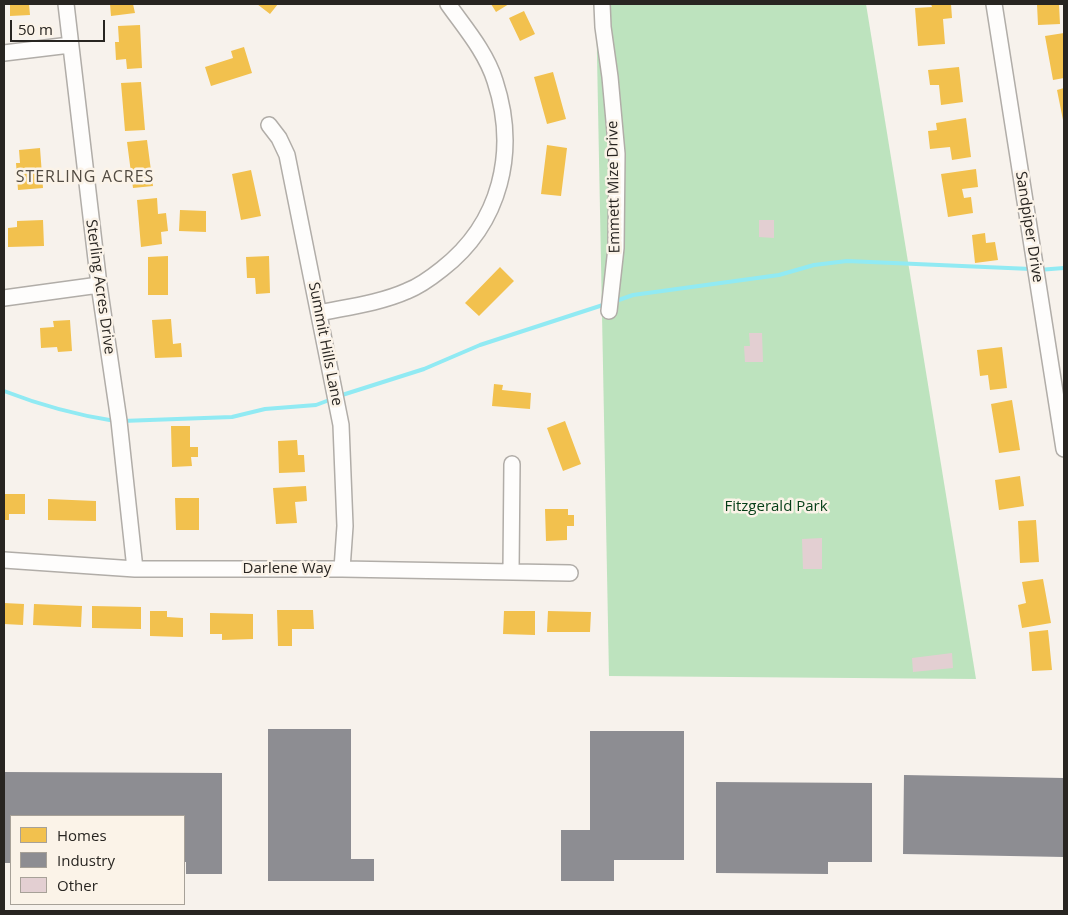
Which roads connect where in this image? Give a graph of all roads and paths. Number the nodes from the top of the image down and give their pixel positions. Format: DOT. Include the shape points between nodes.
graph roads {
  1 [pos="66,4"];
  2 [pos="448,4"];
  3 [pos="602,4"];
  4 [pos="994,4"];
  5 [pos="70,45"];
  6 [pos="4,53"];
  7 [pos="269,125"];
  8 [pos="99,285"];
  9 [pos="4,298"];
  10 [pos="609,311"];
  11 [pos="319,313"];
  12 [pos="1064,450"];
  13 [pos="512,464"];
  14 [pos="4,560"];
  15 [pos="342,569"];
  16 [pos="134,570"];
  17 [pos="512,571"];
  18 [pos="570,573"];
  1 -- 5 [label="street, Sterling Acres Drive"];
  2 -- 11 [label="street" via="481,50 495,80 506,134 500,187 474,236 457,257 436,274 408,291 384,299"];
  3 -- 10 [label="street, Emmett Mize Drive" via="617,154 616,248"];
  4 -- 12 [label="street, Sandpiper Drive"];
  5 -- 6 [label="street"];
  5 -- 8 [label="street, Sterling Acres Drive"];
  7 -- 11 [label="street, Summit Hills Lane" via="280,138 287,155"];
  8 -- 9 [label="street"];
  8 -- 16 [label="street, Sterling Acres Drive" via="119,421"];
  11 -- 15 [label="street, Summit Hills Lane" via="341,425 345,526"];
  13 -- 17 [label="street"];
  14 -- 16 [label="street, Darlene Way"];
  15 -- 16 [label="street, Darlene Way"];
  15 -- 17 [label="street, Darlene Way"];
  17 -- 18 [label="street, Darlene Way"];
}
